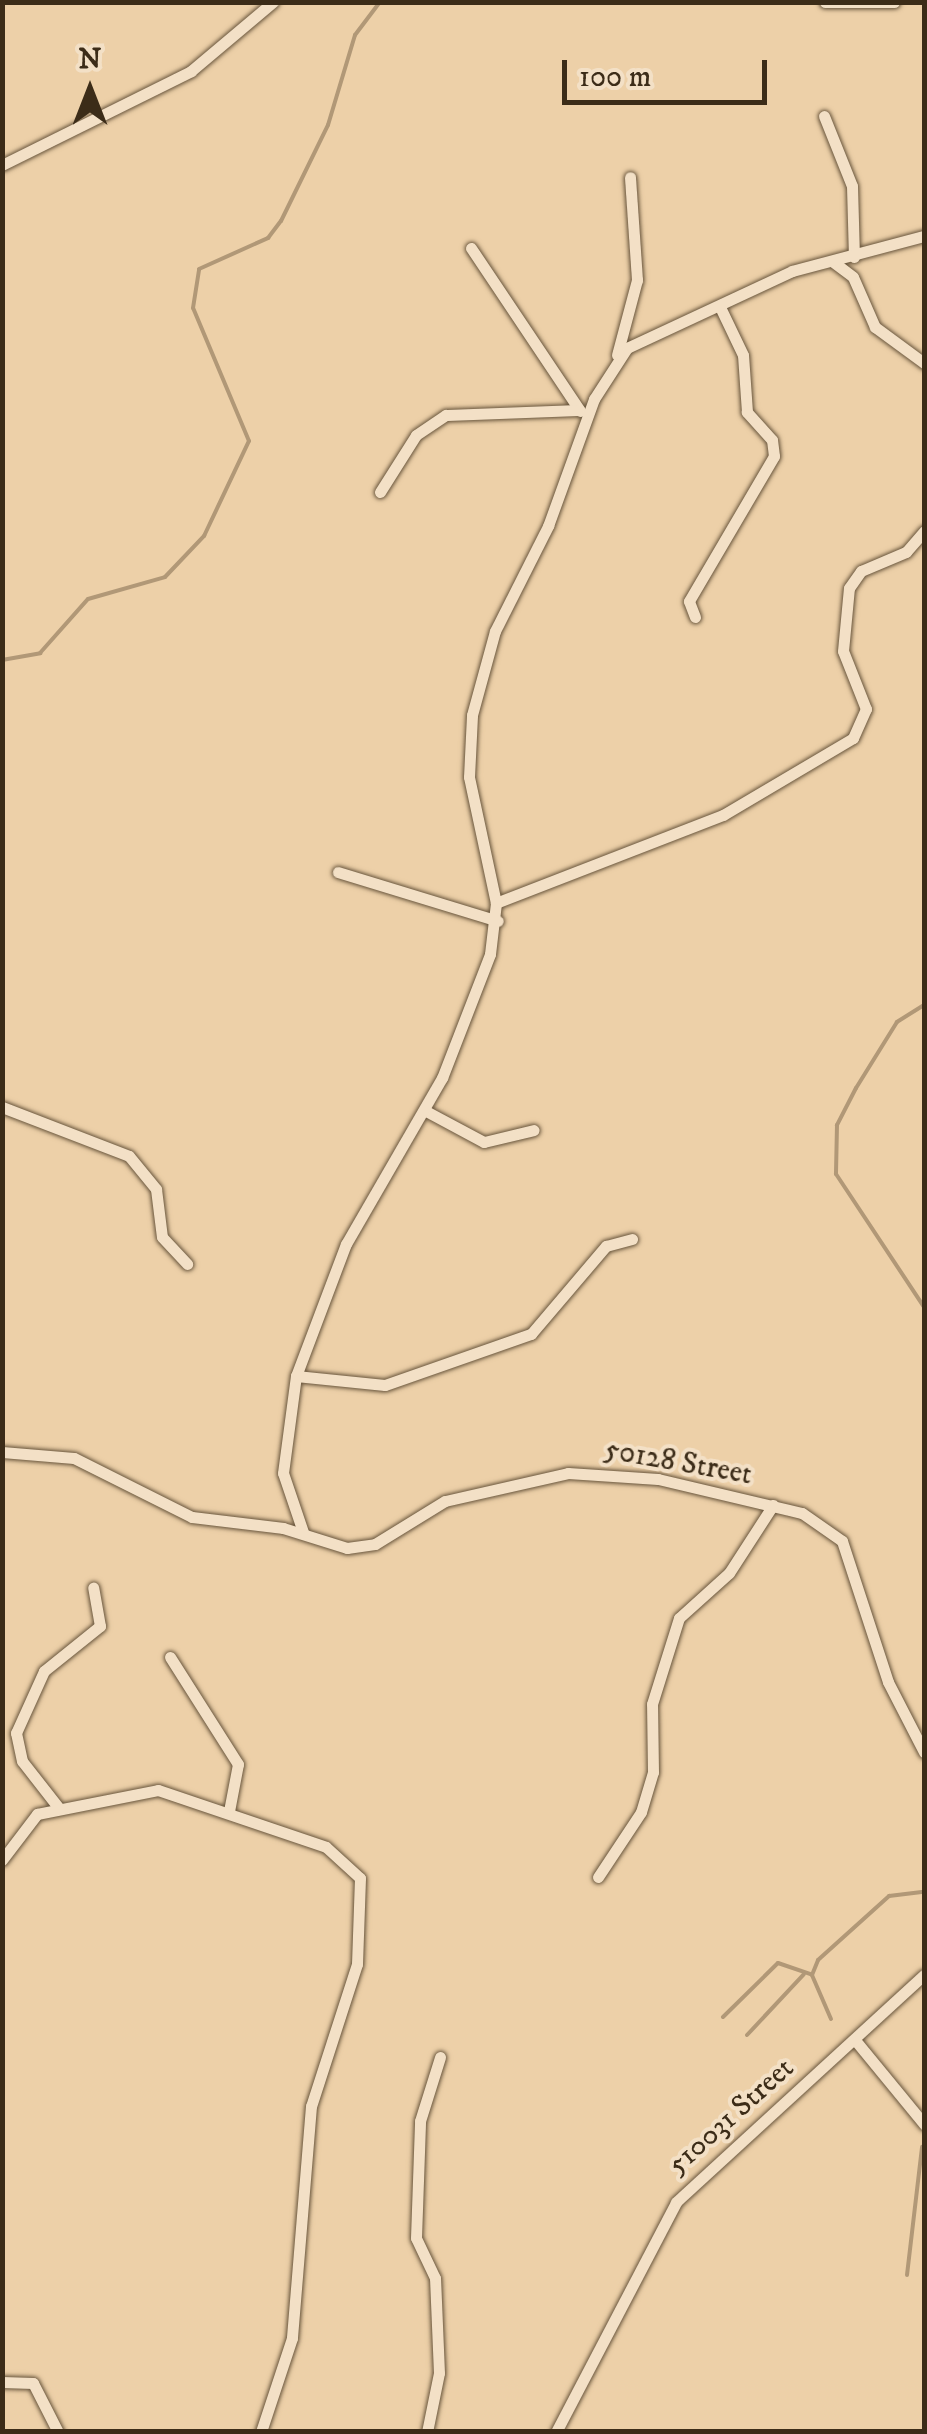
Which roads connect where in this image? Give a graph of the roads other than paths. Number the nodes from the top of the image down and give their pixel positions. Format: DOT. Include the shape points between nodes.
graph roads {
  1 [pos="273,2"];
  2 [pos="825,2"];
  3 [pos="894,2"];
  4 [pos="824,116"];
  5 [pos="2,166"];
  6 [pos="630,177"];
  7 [pos="924,236"];
  8 [pos="471,248"];
  9 [pos="854,257"];
  10 [pos="832,261"];
  11 [pos="720,306"];
  12 [pos="618,355"];
  13 [pos="924,363"];
  14 [pos="582,414"];
  15 [pos="380,492"];
  16 [pos="924,532"];
  17 [pos="695,618"];
  18 [pos="338,872"];
  19 [pos="496,903"];
  20 [pos="498,922"];
  21 [pos="2,1107"];
  22 [pos="424,1110"];
  23 [pos="534,1130"];
  24 [pos="632,1240"];
  25 [pos="187,1264"];
  26 [pos="296,1376"];
  27 [pos="2,1452"];
  28 [pos="773,1505"];
  29 [pos="303,1532"];
  30 [pos="93,1588"];
  31 [pos="170,1657"];
  32 [pos="924,1752"];
  33 [pos="58,1807"];
  34 [pos="229,1811"];
  35 [pos="2,1860"];
  36 [pos="598,1877"];
  37 [pos="924,1976"];
  38 [pos="855,2040"];
  39 [pos="440,2057"];
  40 [pos="924,2124"];
  41 [pos="2,2382"];
  42 [pos="58,2432"];
  43 [pos="261,2432"];
  44 [pos="427,2432"];
  45 [pos="556,2432"];
  1 -- 5 [label="street" via="191,71"];
  2 -- 3 [label="street"];
  4 -- 9 [label="street" via="850,180"];
  6 -- 12 [label="street" via="638,280"];
  7 -- 9 [label="street"];
  8 -- 14 [label="street"];
  9 -- 10 [label="street"];
  10 -- 11 [label="street"];
  10 -- 13 [label="street" via="853,277 875,328"];
  11 -- 12 [label="street"];
  11 -- 17 [label="street" via="743,354 747,412 772,440 774,456 688,600"];
  12 -- 14 [label="street"];
  14 -- 15 [label="street" via="446,414 416,435"];
  14 -- 19 [label="street" via="548,526 495,631 472,715 469,777"];
  16 -- 19 [label="street" via="906,552 861,571 849,588 843,652 866,709 853,738 723,815"];
  18 -- 20 [label="street"];
  19 -- 20 [label="street"];
  20 -- 22 [label="street" via="459,1038"];
  21 -- 25 [label="street" via="129,1156 156,1189 162,1237"];
  22 -- 23 [label="street" via="484,1142"];
  22 -- 26 [label="street" via="346,1244"];
  24 -- 26 [label="street" via="606,1246 531,1334 385,1385"];
  26 -- 29 [label="street" via="283,1473"];
  27 -- 29 [label="street, 50128 Street" via="98,1465 192,1517"];
  28 -- 29 [label="street, 50128 Street" via="658,1479 568,1473 445,1502 362,1548"];
  28 -- 32 [label="street, 50128 Street" via="816,1518 842,1541 888,1682"];
  28 -- 36 [label="street" via="728,1573 679,1618 652,1704 653,1772 641,1812"];
  30 -- 33 [label="street" via="100,1626 44,1670 16,1733 22,1761"];
  31 -- 34 [label="street" via="238,1764"];
  33 -- 34 [label="street" via="144,1790"];
  33 -- 35 [label="street" via="20,1828"];
  34 -- 43 [label="street" via="340,1854 364,1896 353,1985 311,2106 292,2338"];
  37 -- 38 [label="street, 510031 Street"];
  38 -- 40 [label="street"];
  38 -- 45 [label="street, 510031 Street" via="676,2202"];
  39 -- 44 [label="street" via="420,2121 416,2238 435,2278 439,2373"];
  41 -- 42 [label="street" via="32,2384"];
}
